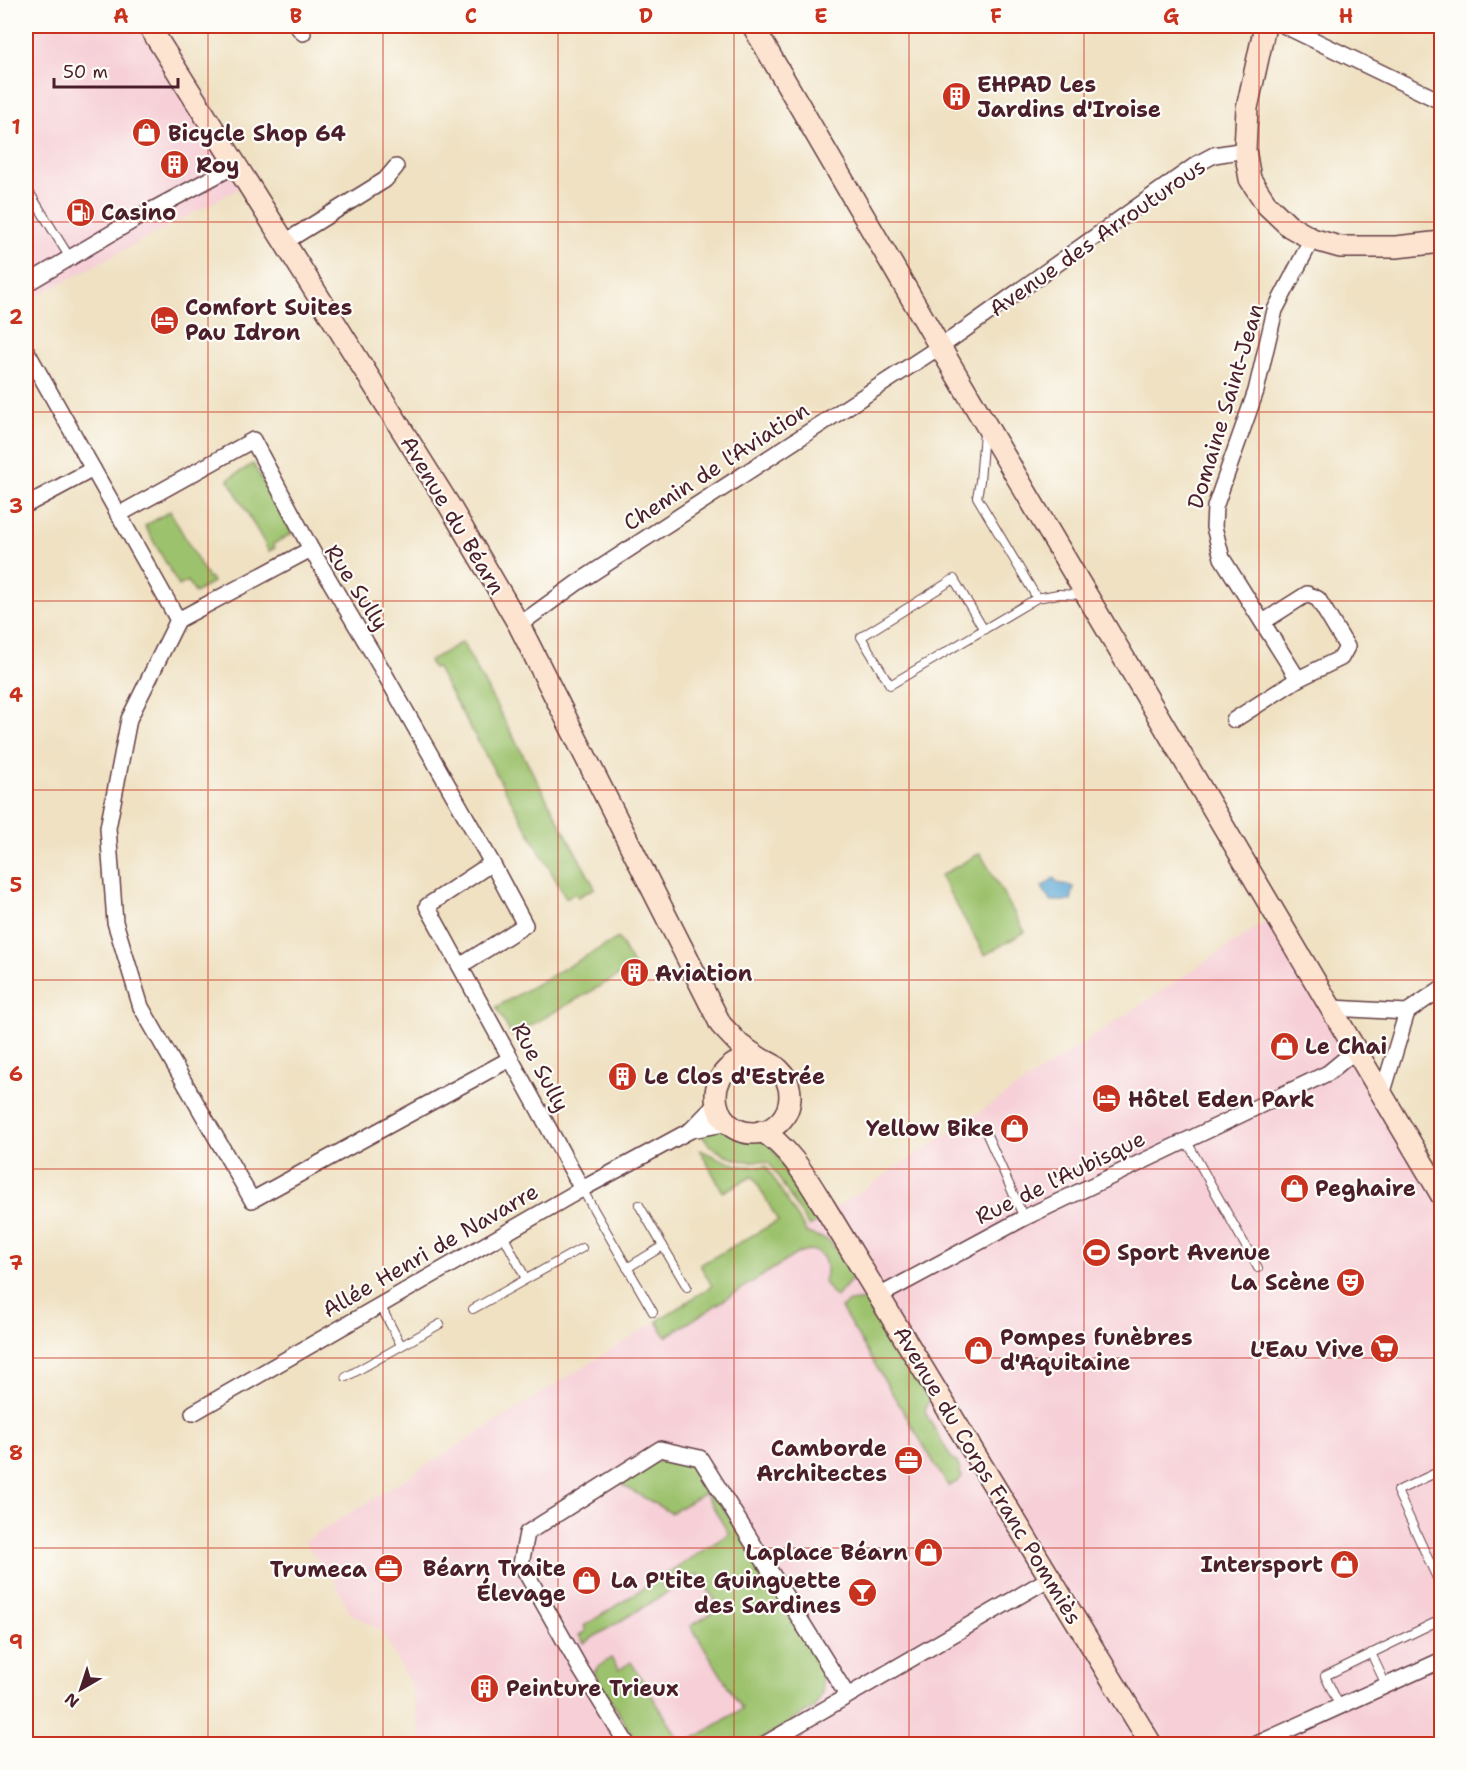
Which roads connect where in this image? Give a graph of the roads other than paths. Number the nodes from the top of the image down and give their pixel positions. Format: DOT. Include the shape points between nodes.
graph roads {
  1 [pos="149,26"];
  2 [pos="753,26"];
  3 [pos="1265,26"];
  4 [pos="1285,26"];
  5 [pos="1442,102"];
  6 [pos="1245,150"];
  7 [pos="236,165"];
  8 [pos="396,167"];
  9 [pos="26,188"];
  10 [pos="1312,238"];
  11 [pos="285,242"];
  12 [pos="1442,242"];
  13 [pos="70,258"];
  14 [pos="26,284"];
  15 [pos="940,347"];
  16 [pos="26,350"];
  17 [pos="985,423"];
  18 [pos="93,469"];
  19 [pos="26,505"];
  20 [pos="118,515"];
  21 [pos="311,549"];
  22 [pos="1088,596"];
  23 [pos="1037,598"];
  24 [pos="178,620"];
  25 [pos="1263,622"];
  26 [pos="519,625"];
  27 [pos="984,630"];
  28 [pos="1298,679"];
  29 [pos="1234,720"];
  30 [pos="492,863"];
  31 [pos="460,966"];
  32 [pos="1442,988"];
  33 [pos="1332,1008"];
  34 [pos="1407,1012"];
  35 [pos="721,1025"];
  36 [pos="1356,1050"];
  37 [pos="510,1059"];
  38 [pos="761,1059"];
  39 [pos="723,1074"];
  40 [pos="1382,1095"];
  41 [pos="717,1102"];
  42 [pos="788,1107"];
  43 [pos="729,1123"];
  44 [pos="984,1128"];
  45 [pos="691,1130"];
  46 [pos="762,1131"];
  47 [pos="1186,1140"];
  48 [pos="801,1170"];
  49 [pos="582,1189"];
  50 [pos="1442,1196"];
  51 [pos="639,1205"];
  52 [pos="1024,1218"];
  53 [pos="503,1235"];
  54 [pos="663,1246"];
  55 [pos="582,1248"];
  56 [pos="627,1268"];
  57 [pos="1258,1268"];
  58 [pos="526,1279"];
  59 [pos="687,1287"];
  60 [pos="879,1296"];
  61 [pos="380,1305"];
  62 [pos="473,1309"];
  63 [pos="653,1312"];
  64 [pos="440,1324"];
  65 [pos="402,1346"];
  66 [pos="345,1377"];
  67 [pos="193,1413"];
  68 [pos="1442,1470"];
  69 [pos="1050,1578"];
  70 [pos="1442,1589"];
  71 [pos="1442,1619"];
  72 [pos="1371,1653"];
  73 [pos="1442,1660"];
  74 [pos="1386,1685"];
  75 [pos="846,1695"];
  76 [pos="1340,1707"];
  77 [pos="627,1744"];
  78 [pos="765,1744"];
  79 [pos="1151,1744"];
  80 [pos="1257,1744"];
  1 -- 7 [label="street, Avenue du Béarn"];
  2 -- 15 [label="street"];
  3 -- 6 [label="street" via="1247,108"];
  4 -- 5 [label="street"];
  6 -- 10 [label="street" via="1250,179 1267,205 1288,226"];
  6 -- 15 [label="street, Avenue des Arrouturous" via="1214,155 1197,164"];
  7 -- 11 [label="street, Avenue du Béarn"];
  7 -- 13 [label="street"];
  8 -- 11 [label="street" via="385,180"];
  9 -- 13 [label="lane"];
  10 -- 12 [label="street" via="1340,247"];
  10 -- 25 [label="street, Domaine Saint-Jean" via="1275,310 1256,391 1215,507 1214,527 1222,558"];
  11 -- 26 [label="street, Avenue du Béarn"];
  13 -- 14 [label="street"];
  15 -- 17 [label="street"];
  15 -- 26 [label="street, Chemin de l'Aviation" via="577,583"];
  16 -- 18 [label="street"];
  17 -- 22 [label="street"];
  17 -- 23 [label="lane" via="977,497"];
  18 -- 19 [label="street"];
  18 -- 20 [label="street"];
  20 -- 21 [label="street" via="253,440"];
  20 -- 24 [label="street"];
  21 -- 24 [label="street, Rue Sully"];
  21 -- 30 [label="street, Rue Sully"];
  22 -- 23 [label="lane" via="1058,594"];
  22 -- 33 [label="street"];
  23 -- 27 [label="lane"];
  24 -- 37 [label="street" via="129,719 108,828 115,922 141,1007 252,1200"];
  25 -- 28 [label="street, Domaine Saint-Jean"];
  25 -- 28 [label="street" via="1307,594 1318,599 1347,647 1341,658"];
  26 -- 35 [label="street, Avenue du Béarn"];
  27 -- 27 [label="lane" via="890,685 861,637 954,579"];
  28 -- 29 [label="street"];
  30 -- 31 [label="street, Rue Sully" via="427,906"];
  30 -- 31 [label="street, Rue Sully" via="525,925"];
  31 -- 37 [label="street, Rue Sully"];
  32 -- 34 [label="street"];
  33 -- 34 [label="street"];
  33 -- 36 [label="street"];
  34 -- 40 [label="street"];
  35 -- 38 [label="street, Avenue du Béarn"];
  35 -- 39 [label="street, Avenue du Béarn"];
  36 -- 40 [label="street"];
  36 -- 47 [label="street, Rue de l'Aubisque" via="1328,1073"];
  37 -- 49 [label="street, Rue Sully"];
  38 -- 39 [label="street" via="736,1062"];
  38 -- 42 [label="street" via="782,1072 788,1083"];
  39 -- 41 [label="street" via="716,1091"];
  40 -- 50 [label="street"];
  41 -- 43 [label="street"];
  41 -- 45 [label="street, Allée Henri de Navarre"];
  42 -- 46 [label="street" via="772,1128"];
  42 -- 48 [label="street" via="790,1133"];
  43 -- 45 [label="street, Allée Henri de Navarre"];
  43 -- 46 [label="street" via="739,1130"];
  44 -- 52 [label="lane"];
  45 -- 49 [label="street, Allée Henri de Navarre"];
  46 -- 48 [label="street" via="776,1139"];
  47 -- 52 [label="street, Rue de l'Aubisque"];
  47 -- 57 [label="lane"];
  48 -- 60 [label="street, Avenue du Corps Franc Pommiès"];
  49 -- 53 [label="street, Allée Henri de Navarre"];
  49 -- 56 [label="lane"];
  51 -- 54 [label="lane"];
  52 -- 60 [label="street, Rue de l'Aubisque"];
  53 -- 58 [label="lane"];
  53 -- 61 [label="street, Allée Henri de Navarre"];
  54 -- 56 [label="lane"];
  54 -- 59 [label="lane"];
  55 -- 58 [label="lane"];
  56 -- 63 [label="lane"];
  58 -- 62 [label="lane"];
  60 -- 69 [label="street, Avenue du Corps Franc Pommiès"];
  61 -- 65 [label="lane"];
  61 -- 67 [label="street, Allée Henri de Navarre"];
  64 -- 65 [label="lane"];
  65 -- 66 [label="lane"];
  68 -- 70 [label="lane" via="1397,1491"];
  69 -- 75 [label="street"];
  69 -- 79 [label="street, Avenue du Corps Franc Pommiès"];
  71 -- 72 [label="lane"];
  72 -- 74 [label="lane"];
  72 -- 76 [label="lane" via="1325,1676"];
  73 -- 74 [label="street"];
  74 -- 76 [label="street"];
  75 -- 77 [label="street" via="700,1458 660,1449 526,1533 521,1564"];
  75 -- 78 [label="street"];
  76 -- 80 [label="street"];
}
